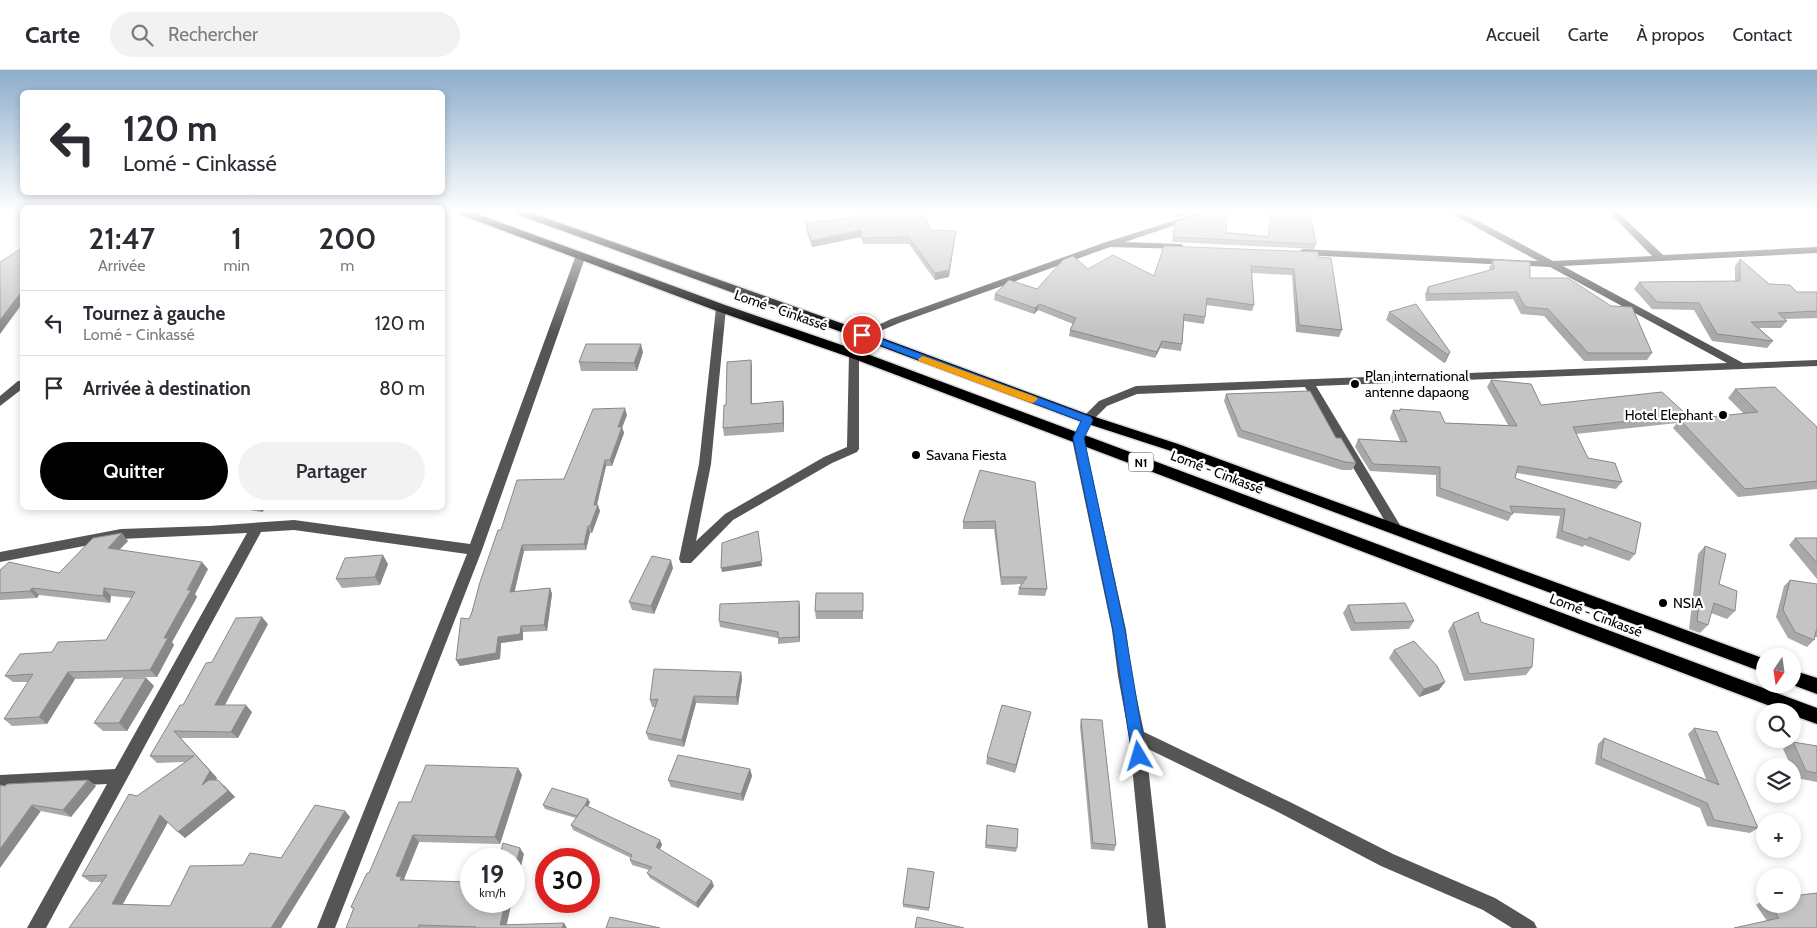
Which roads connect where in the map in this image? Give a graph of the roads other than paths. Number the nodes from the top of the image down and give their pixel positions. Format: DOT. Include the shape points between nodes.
graph roads {
  1 [pos="573,252"];
  2 [pos="631,252"];
  3 [pos="1087,252"];
  4 [pos="1292,252"];
  5 [pos="1528,252"];
  6 [pos="1654,252"];
  7 [pos="1777,252"];
  8 [pos="581,255"];
  9 [pos="1660,258"];
  10 [pos="1550,264"];
  11 [pos="721,308"];
  12 [pos="862,335"];
  13 [pos="854,354"];
  14 [pos="1817,363"];
  15 [pos="1739,366"];
  16 [pos="1308,383"];
  17 [pos="20,386"];
  18 [pos="0,402"];
  19 [pos="1087,420"];
  20 [pos="1078,438"];
  21 [pos="257,527"];
  22 [pos="1397,530"];
  23 [pos="475,550"];
  24 [pos="0,557"];
  25 [pos="1756,663"];
  26 [pos="1801,680"];
  27 [pos="1817,686"];
  28 [pos="1817,716"];
  29 [pos="1137,736"];
  30 [pos="120,776"];
  31 [pos="0,782"];
  32 [pos="36,928"];
  33 [pos="326,928"];
  34 [pos="1157,928"];
  35 [pos="1528,928"];
  1 -- 8 [label="highway, Lomé - Cinkassé / N1"];
  2 -- 12 [label="highway, Lomé - Cinkassé / N1"];
  3 -- 12 [label="street"];
  4 -- 10 [label="street"];
  5 -- 10 [label="street"];
  6 -- 9 [label="street"];
  7 -- 9 [label="street"];
  8 -- 11 [label="highway, Lomé - Cinkassé / N1"];
  8 -- 23 [label="street"];
  9 -- 10 [label="street"];
  10 -- 15 [label="street"];
  11 -- 13 [label="highway, Lomé - Cinkassé / N1"];
  11 -- 13 [label="street" via="705,464 686,559 729,517 853,449"];
  12 -- 19 [label="highway, Lomé - Cinkassé / N1"];
  13 -- 20 [label="highway, Lomé - Cinkassé / N1"];
  14 -- 15 [label="street"];
  15 -- 16 [label="street"];
  16 -- 19 [label="street" via="1136,390 1099,404"];
  16 -- 22 [label="street"];
  17 -- 18 [label="street"];
  19 -- 20 [label="highway"];
  19 -- 22 [label="highway, Lomé - Cinkassé / N1"];
  20 -- 28 [label="highway, Lomé - Cinkassé / N1"];
  20 -- 29 [label="street" via="1119,630"];
  21 -- 23 [label="street" via="294,525"];
  21 -- 24 [label="street" via="121,534"];
  21 -- 30 [label="street"];
  22 -- 25 [label="highway, Lomé - Cinkassé / N1"];
  23 -- 33 [label="street"];
  26 -- 27 [label="highway"];
  29 -- 34 [label="street"];
  29 -- 35 [label="street" via="1387,860 1489,904"];
  30 -- 31 [label="street"];
  30 -- 32 [label="street"];
}
